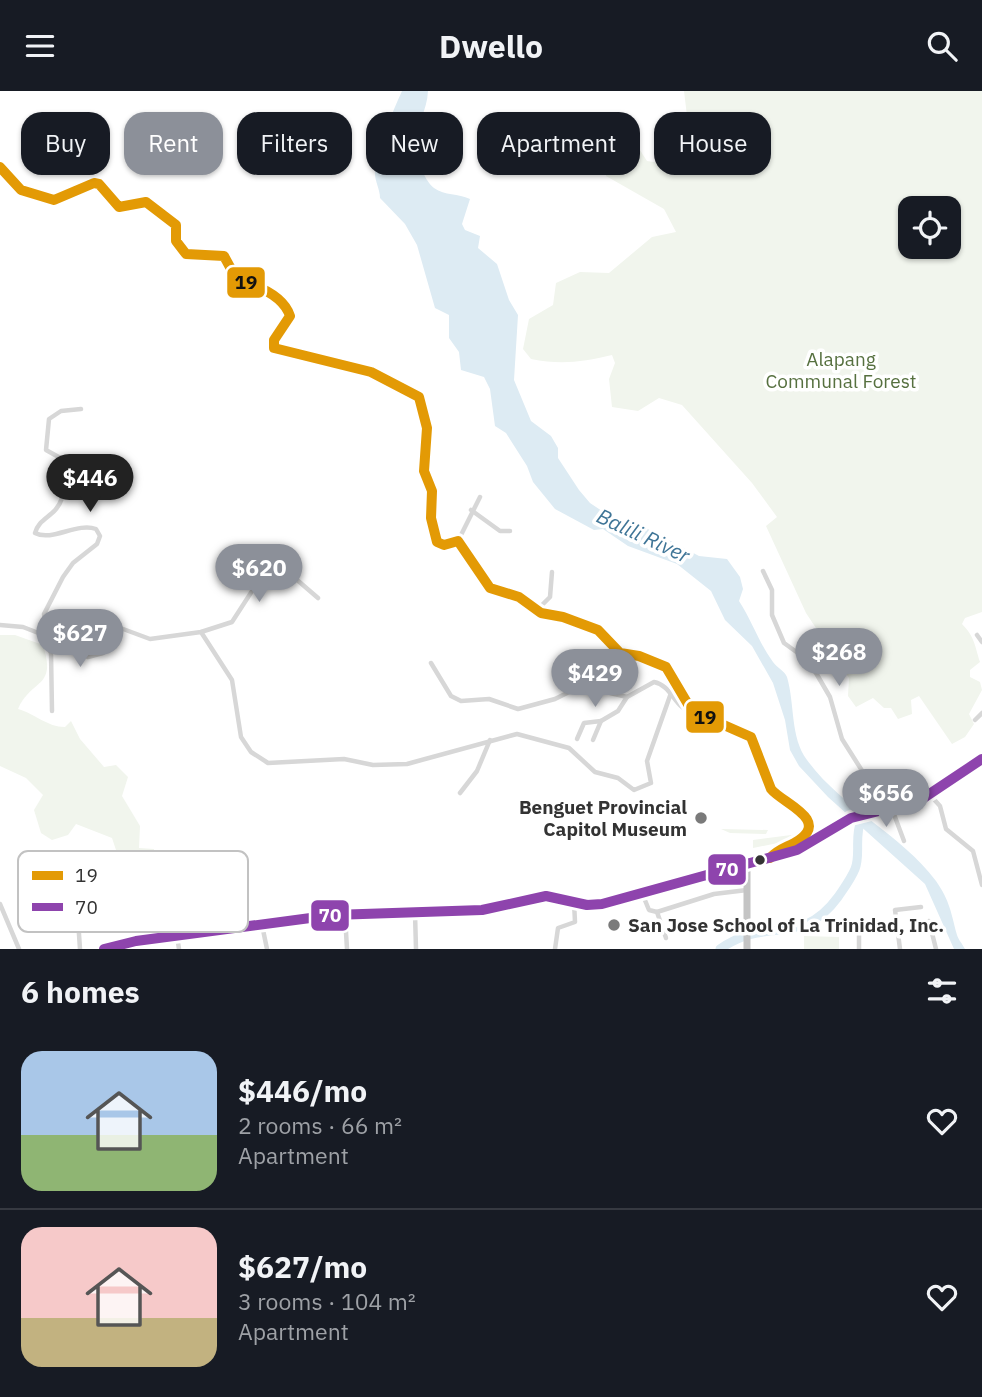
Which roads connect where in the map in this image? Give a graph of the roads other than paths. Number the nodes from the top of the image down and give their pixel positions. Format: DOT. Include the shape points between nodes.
graph roads {
  1 [pos="0,167"];
  2 [pos="81,409"];
  3 [pos="480,497"];
  4 [pos="471,510"];
  5 [pos="510,531"];
  6 [pos="458,541"];
  7 [pos="763,571"];
  8 [pos="552,572"];
  9 [pos="318,598"];
  10 [pos="536,611"];
  11 [pos="0,625"];
  12 [pos="201,632"];
  13 [pos="44,633"];
  14 [pos="977,635"];
  15 [pos="982,642"];
  16 [pos="50,648"];
  17 [pos="103,653"];
  18 [pos="431,663"];
  19 [pos="671,693"];
  20 [pos="627,697"];
  21 [pos="51,711"];
  22 [pos="692,711"];
  23 [pos="982,713"];
  24 [pos="975,720"];
  25 [pos="601,721"];
  26 [pos="491,739"];
  27 [pos="577,739"];
  28 [pos="593,740"];
  29 [pos="982,758"];
  30 [pos="460,793"];
  31 [pos="930,795"];
  32 [pos="892,808"];
  33 [pos="881,809"];
  34 [pos="904,841"];
  35 [pos="771,858"];
  36 [pos="747,865"];
  37 [pos="982,885"];
  38 [pos="747,890"];
  39 [pos="642,893"];
  40 [pos="574,902"];
  41 [pos="0,904"];
  42 [pos="921,907"];
  43 [pos="415,912"];
  44 [pos="657,912"];
  45 [pos="345,915"];
  46 [pos="929,921"];
  47 [pos="859,923"];
  48 [pos="262,925"];
  49 [pos="248,927"];
  50 [pos="208,932"];
  51 [pos="177,936"];
  52 [pos="666,938"];
  53 [pos="747,946"];
  54 [pos="19,949"];
  55 [pos="104,949"];
  56 [pos="179,949"];
  57 [pos="267,949"];
  58 [pos="347,949"];
  59 [pos="416,949"];
  60 [pos="555,949"];
  61 [pos="859,949"];
  62 [pos="900,949"];
  63 [pos="936,949"];
  1 -- 6 [label="street" via="19,189 45,198 63,199 94,183 119,207 150,204 174,223 176,241 186,254 224,256 237,280 261,287 288,310 290,316 274,340 274,348 371,372 415,393 422,403 426,428 424,471 432,491 435,538 440,544"];
  2 -- 13 [label="street" via="48,419 46,450 64,460 55,479 62,498 56,512 38,524 35,533 89,527 100,536 63,577 45,611"];
  3 -- 4 [label="street"];
  4 -- 5 [label="street" via="500,531"];
  4 -- 6 [label="street"];
  6 -- 10 [label="street" via="486,585 519,597"];
  7 -- 33 [label="street" via="772,590 772,615 783,643 809,661 830,697 843,741"];
  8 -- 10 [label="street" via="550,597"];
  9 -- 12 [label="street" via="282,569 268,570 232,622"];
  10 -- 22 [label="street" via="594,628 620,653 666,667"];
  11 -- 13 [label="street"];
  12 -- 13 [label="street" via="150,639 107,623"];
  12 -- 26 [label="street" via="232,680 241,737 251,752 268,763 344,759 373,765 407,764"];
  13 -- 16 [label="street"];
  14 -- 15 [label="street"];
  16 -- 17 [label="street" via="73,648 88,657"];
  16 -- 21 [label="street"];
  18 -- 20 [label="street" via="451,696 461,701 489,699 518,709 581,686"];
  19 -- 20 [label="street" via="654,682"];
  19 -- 22 [label="street" via="683,709"];
  19 -- 26 [label="street" via="647,761 651,783 634,790 618,778 595,772 569,747 517,734"];
  20 -- 25 [label="street" via="618,711"];
  22 -- 35 [label="street" via="751,737 771,789 808,819 803,837"];
  23 -- 24 [label="street"];
  25 -- 27 [label="street" via="584,723"];
  25 -- 28 [label="street"];
  26 -- 30 [label="street" via="477,771"];
  29 -- 31 [label="highway"];
  31 -- 32 [label="highway"];
  31 -- 37 [label="street" via="940,806 946,829 973,851"];
  32 -- 33 [label="highway"];
  32 -- 34 [label="street"];
  33 -- 35 [label="highway"];
  35 -- 36 [label="highway"];
  36 -- 38 [label="highway"];
  36 -- 39 [label="street"];
  38 -- 44 [label="street" via="714,894"];
  38 -- 53 [label="highway"];
  39 -- 40 [label="street" via="602,904"];
  39 -- 44 [label="street" via="649,910"];
  40 -- 43 [label="street" via="541,896 509,907"];
  40 -- 60 [label="street" via="575,922 558,928"];
  41 -- 54 [label="street"];
  42 -- 62 [label="street" via="895,910"];
  43 -- 45 [label="street"];
  43 -- 59 [label="street"];
  44 -- 52 [label="street"];
  45 -- 48 [label="street"];
  45 -- 58 [label="street"];
  46 -- 63 [label="street"];
  47 -- 61 [label="street"];
  48 -- 49 [label="street"];
  48 -- 57 [label="street"];
  50 -- 51 [label="street"];
  51 -- 55 [label="street"];
  51 -- 56 [label="street"];
}
